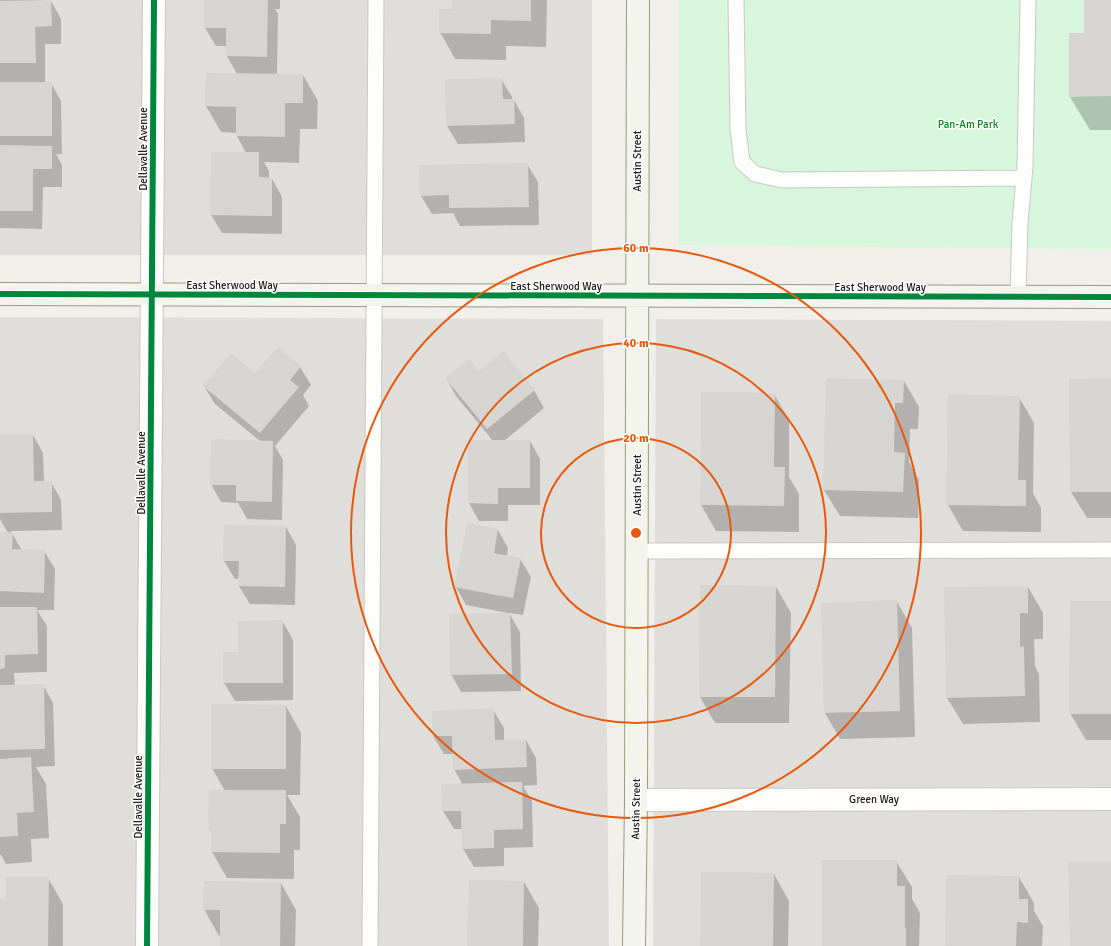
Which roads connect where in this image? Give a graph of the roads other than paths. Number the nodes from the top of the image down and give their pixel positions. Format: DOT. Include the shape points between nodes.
graph roads {
  1 [pos="154,0"];
  2 [pos="376,0"];
  3 [pos="638,0"];
  4 [pos="736,0"];
  5 [pos="1028,0"];
  6 [pos="1024,178"];
  7 [pos="0,294"];
  8 [pos="152,294"];
  9 [pos="375,295"];
  10 [pos="637,296"];
  11 [pos="1018,297"];
  12 [pos="1111,297"];
  13 [pos="1111,550"];
  14 [pos="637,551"];
  15 [pos="1111,799"];
  16 [pos="636,800"];
  17 [pos="147,946"];
  18 [pos="370,946"];
  19 [pos="634,946"];
  1 -- 8 [label="street, Dellavalle Avenue"];
  2 -- 9 [label="lane"];
  3 -- 10 [label="street, Austin Street"];
  4 -- 6 [label="lane" via="738,129 742,162 755,174 782,180"];
  5 -- 6 [label="lane"];
  6 -- 11 [label="lane"];
  7 -- 8 [label="street, East Sherwood Way"];
  8 -- 9 [label="street, East Sherwood Way"];
  8 -- 17 [label="street, Dellavalle Avenue"];
  9 -- 10 [label="street, East Sherwood Way"];
  9 -- 18 [label="lane"];
  10 -- 11 [label="street, East Sherwood Way"];
  10 -- 14 [label="street, Austin Street"];
  11 -- 12 [label="street, East Sherwood Way"];
  13 -- 14 [label="lane"];
  14 -- 16 [label="street, Austin Street"];
  15 -- 16 [label="street, Green Way"];
  16 -- 19 [label="street, Austin Street"];
}
